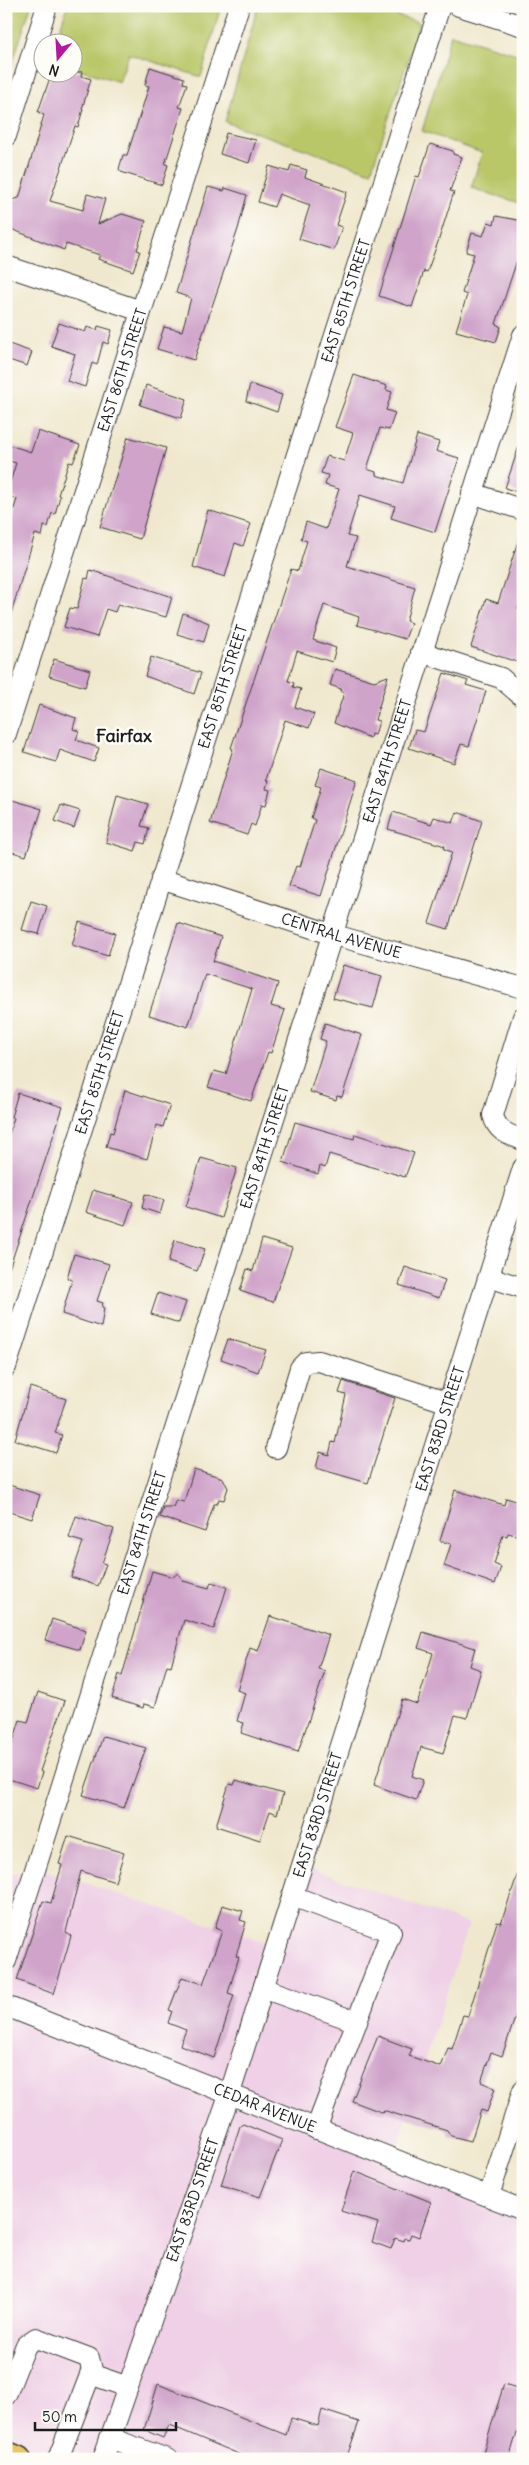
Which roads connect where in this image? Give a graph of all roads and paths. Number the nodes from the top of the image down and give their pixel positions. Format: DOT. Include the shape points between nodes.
graph roads {
  1 [pos="47,6"];
  2 [pos="239,6"];
  3 [pos="440,6"];
  4 [pos="459,6"];
  5 [pos="523,26"];
  6 [pos="6,136"];
  7 [pos="6,266"];
  8 [pos="141,311"];
  9 [pos="523,335"];
  10 [pos="472,493"];
  11 [pos="523,510"];
  12 [pos="421,652"];
  13 [pos="523,697"];
  14 [pos="6,734"];
  15 [pos="161,878"];
  16 [pos="331,934"];
  17 [pos="523,988"];
  18 [pos="523,1017"];
  19 [pos="523,1140"];
  20 [pos="523,1168"];
  21 [pos="489,1277"];
  22 [pos="523,1288"];
  23 [pos="6,1367"];
  24 [pos="449,1402"];
  25 [pos="276,1448"];
  26 [pos="292,1896"];
  27 [pos="6,1961"];
  28 [pos="263,1988"];
  29 [pos="6,2006"];
  30 [pos="357,2022"];
  31 [pos="523,2090"];
  32 [pos="229,2096"];
  33 [pos="316,2129"];
  34 [pos="489,2196"];
  35 [pos="523,2210"];
  36 [pos="90,2374"];
  37 [pos="128,2387"];
  38 [pos="6,2395"];
  39 [pos="110,2438"];
  40 [pos="6,2454"];
  41 [pos="18,2459"];
  42 [pos="58,2459"];
  43 [pos="103,2459"];
  44 [pos="167,2459"];
  1 -- 6 [label="street"];
  2 -- 8 [label="street, EAST 86TH STREET"];
  3 -- 15 [label="street, EAST 85TH STREET"];
  4 -- 5 [label="street"];
  7 -- 8 [label="street"];
  8 -- 14 [label="street, EAST 86TH STREET"];
  9 -- 10 [label="street, EAST 84TH STREET"];
  10 -- 11 [label="street"];
  10 -- 12 [label="street, EAST 84TH STREET"];
  12 -- 13 [label="street" via="501,678"];
  12 -- 16 [label="street, EAST 84TH STREET"];
  15 -- 16 [label="street, CENTRAL AVENUE"];
  15 -- 23 [label="street, EAST 85TH STREET"];
  16 -- 17 [label="street, CENTRAL AVENUE"];
  16 -- 27 [label="street, EAST 84TH STREET"];
  18 -- 19 [label="street" via="493,1115 501,1131"];
  20 -- 21 [label="street, EAST 83RD STREET"];
  21 -- 22 [label="street"];
  21 -- 24 [label="street, EAST 83RD STREET"];
  24 -- 25 [label="street" via="319,1361 306,1362 300,1368"];
  24 -- 26 [label="street, EAST 83RD STREET"];
  26 -- 28 [label="street, EAST 83RD STREET"];
  26 -- 30 [label="street" via="391,1932"];
  28 -- 30 [label="street"];
  28 -- 32 [label="street, EAST 83RD STREET"];
  29 -- 32 [label="street, CEDAR AVENUE"];
  30 -- 33 [label="street"];
  31 -- 34 [label="street"];
  32 -- 33 [label="street, CEDAR AVENUE"];
  32 -- 37 [label="street, EAST 83RD STREET"];
  33 -- 34 [label="street, CEDAR AVENUE"];
  34 -- 35 [label="street, CEDAR AVENUE"];
  36 -- 37 [label="street"];
  36 -- 38 [label="street" via="89,2358 36,2338 26,2345"];
  36 -- 42 [label="street"];
  37 -- 39 [label="street, EAST 83RD STREET"];
  39 -- 43 [label="street, EAST 83RD STREET"];
  39 -- 44 [label="street"];
  40 -- 41 [label="main road"];
}
